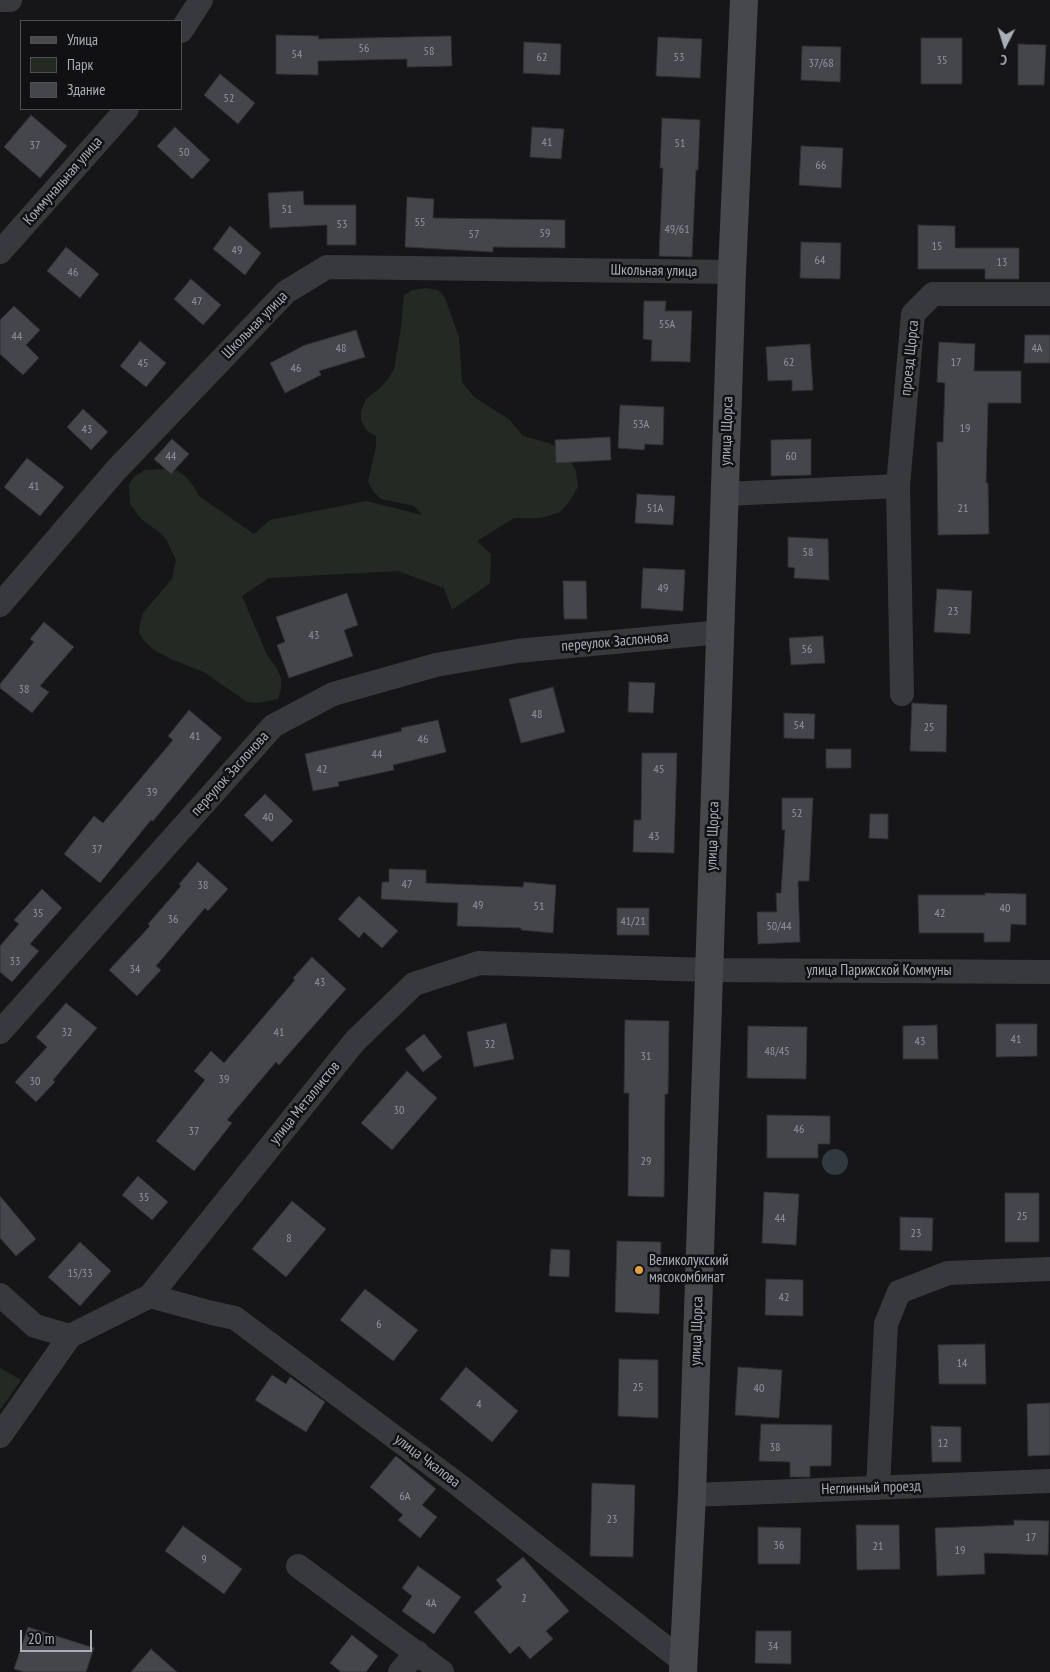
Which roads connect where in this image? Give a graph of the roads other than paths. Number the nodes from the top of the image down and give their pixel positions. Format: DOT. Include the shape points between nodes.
graph roads {
  1 [pos="0,0"];
  2 [pos="10,0"];
  3 [pos="201,0"];
  4 [pos="744,0"];
  5 [pos="182,29"];
  6 [pos="126,110"];
  7 [pos="0,252"];
  8 [pos="732,272"];
  9 [pos="1050,294"];
  10 [pos="898,486"];
  11 [pos="726,494"];
  12 [pos="0,605"];
  13 [pos="721,632"];
  14 [pos="902,694"];
  15 [pos="709,970"];
  16 [pos="1050,972"];
  17 [pos="0,1032"];
  18 [pos="1050,1269"];
  19 [pos="0,1295"];
  20 [pos="150,1296"];
  21 [pos="70,1336"];
  22 [pos="0,1436"];
  23 [pos="1050,1481"];
  24 [pos="878,1488"];
  25 [pos="692,1495"];
  26 [pos="298,1566"];
  27 [pos="417,1652"];
  28 [pos="684,1667"];
  29 [pos="400,1672"];
  30 [pos="442,1672"];
  1 -- 2 [label="street"];
  3 -- 5 [label="street"];
  4 -- 8 [label="street, улица Щорса"];
  6 -- 7 [label="street, Коммунальная улица"];
  8 -- 11 [label="street, улица Щорса"];
  8 -- 12 [label="street, Школьная улица" via="327,267 286,292 117,469"];
  9 -- 10 [label="street, проезд Щорса" via="933,294 914,314"];
  10 -- 11 [label="street"];
  10 -- 14 [label="street, проезд Щорса"];
  11 -- 13 [label="street, улица Щорса"];
  13 -- 15 [label="street, улица Щорса"];
  13 -- 17 [label="street, переулок Заслонова" via="517,652 436,666 332,694 272,726"];
  15 -- 16 [label="street, улица Парижской Коммуны"];
  15 -- 20 [label="street, улица Металлистов" via="479,963 414,984 355,1041"];
  15 -- 25 [label="street, улица Щорса"];
  18 -- 24 [label="street" via="948,1273 900,1292 886,1324"];
  19 -- 21 [label="street" via="35,1326"];
  20 -- 21 [label="street, улица Металлистов"];
  20 -- 28 [label="street, улица Чкалова" via="235,1318 460,1486"];
  21 -- 22 [label="street, улица Металлистов"];
  23 -- 24 [label="street, Неглинный проезд"];
  24 -- 25 [label="street, Неглинный проезд"];
  25 -- 28 [label="street, улица Щорса"];
  26 -- 27 [label="street"];
  27 -- 29 [label="street"];
  27 -- 30 [label="street"];
}
